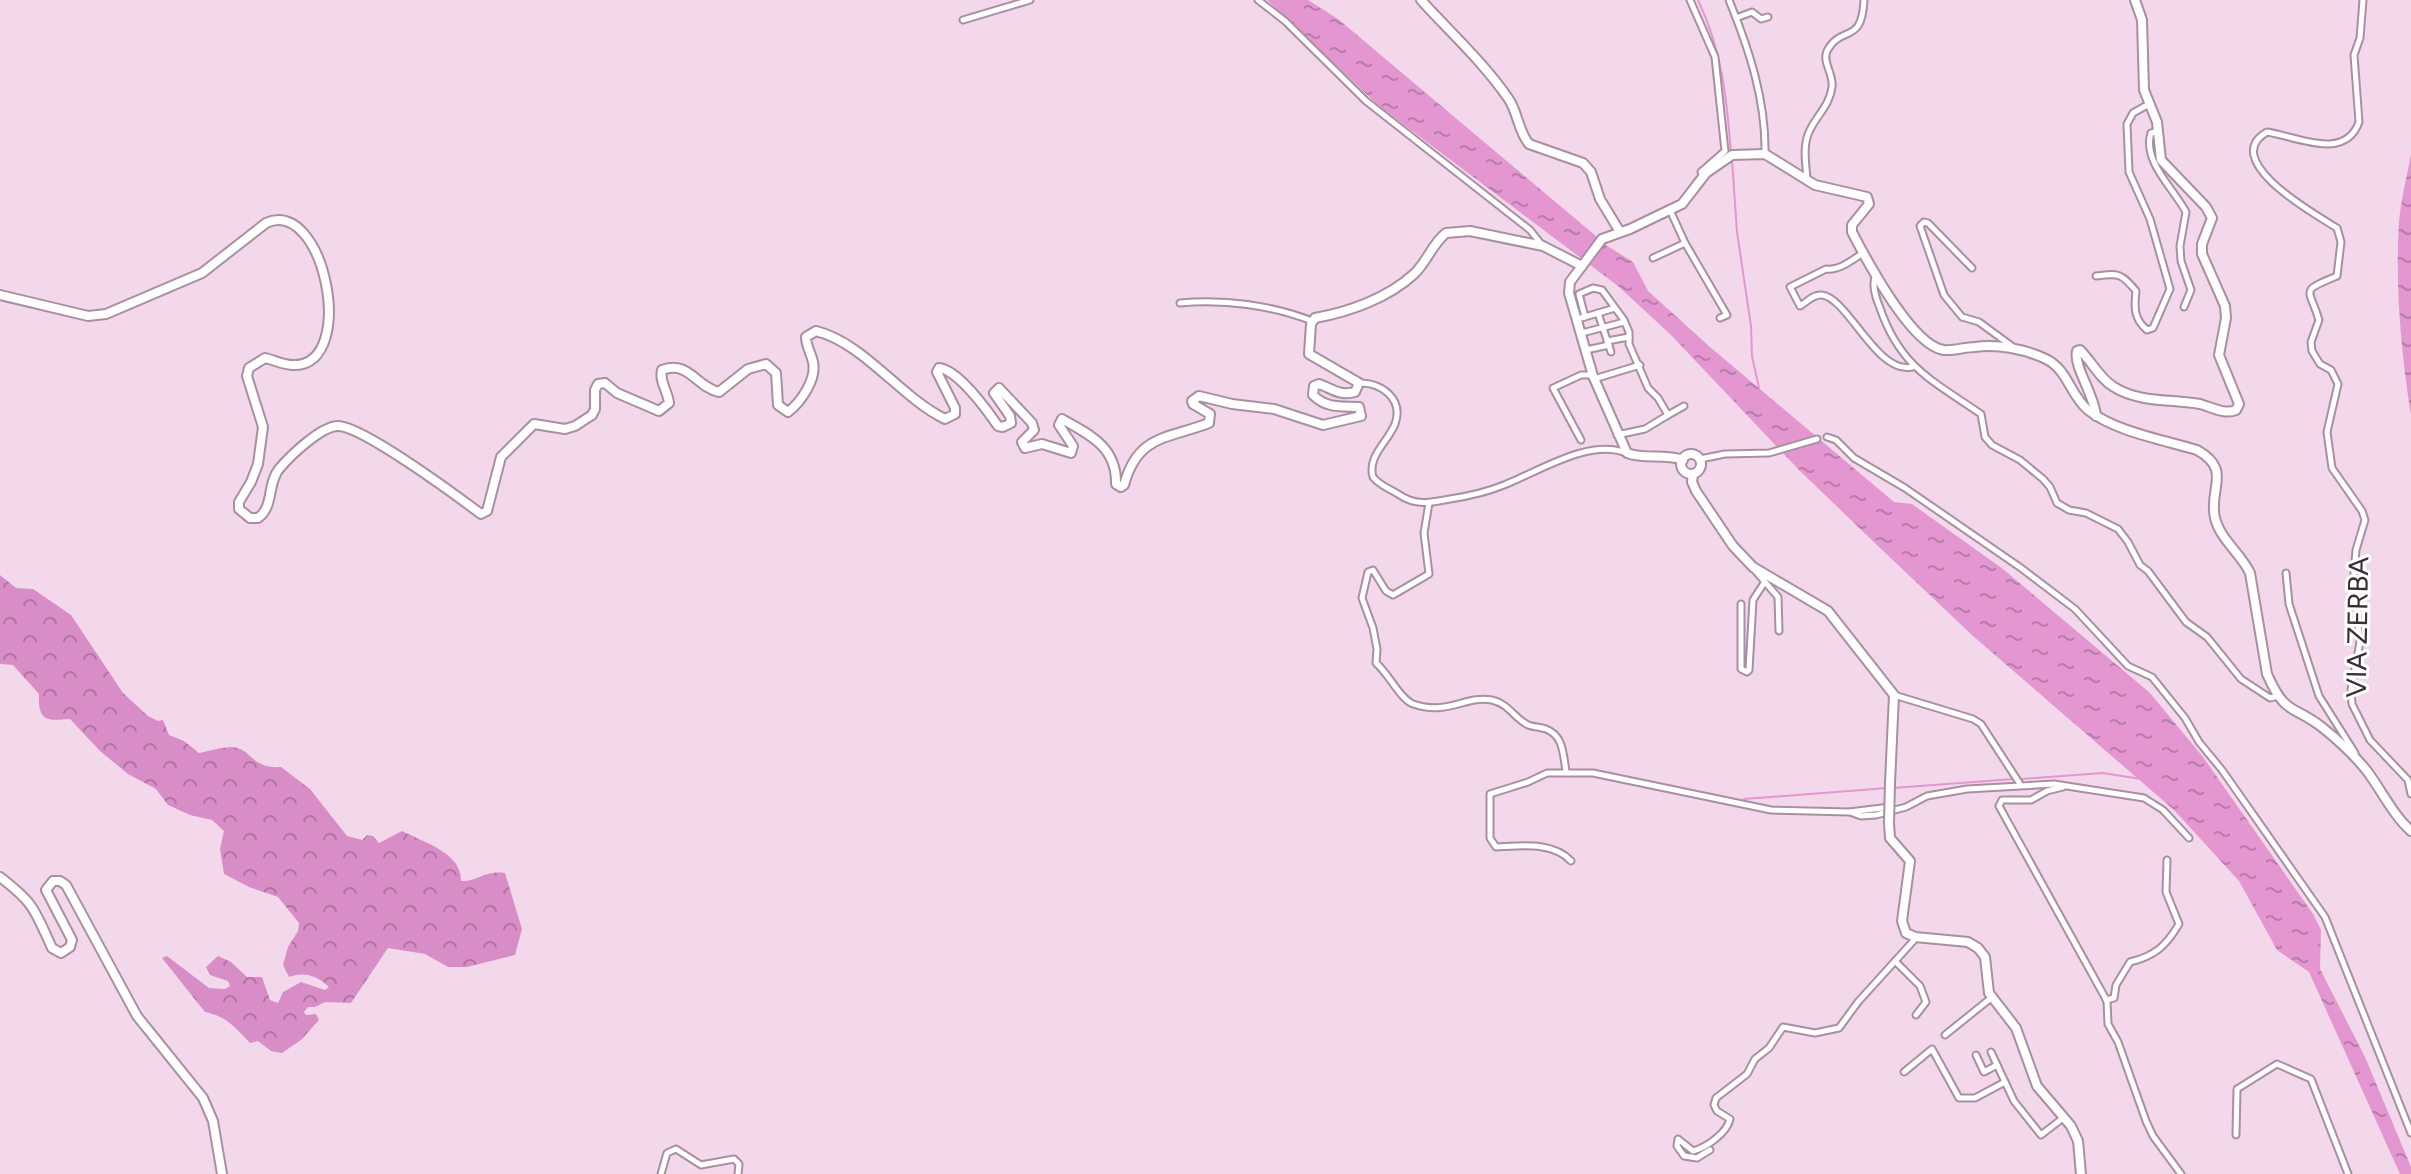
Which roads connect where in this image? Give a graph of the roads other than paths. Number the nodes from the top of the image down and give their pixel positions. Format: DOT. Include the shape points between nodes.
graph roads {
  1 [pos="1030,0"];
  2 [pos="1258,0"];
  3 [pos="1421,0"];
  4 [pos="1690,0"];
  5 [pos="1729,0"];
  6 [pos="1864,0"];
  7 [pos="2135,0"];
  8 [pos="2363,0"];
  9 [pos="1768,17"];
  10 [pos="1736,18"];
  11 [pos="963,20"];
  12 [pos="2149,104"];
  13 [pos="2158,131"];
  14 [pos="1765,154"];
  15 [pos="1705,175"];
  16 [pos="1807,180"];
  17 [pos="1670,210"];
  18 [pos="1620,232"];
  19 [pos="1685,243"];
  20 [pos="1543,246"];
  21 [pos="1863,253"];
  22 [pos="1653,258"];
  23 [pos="1582,265"];
  24 [pos="1972,268"];
  25 [pos="2096,276"];
  26 [pos="1875,277"];
  27 [pos="0,295"];
  28 [pos="1180,303"];
  29 [pos="2184,307"];
  30 [pos="1615,308"];
  31 [pos="1598,313"];
  32 [pos="1582,318"];
  33 [pos="1720,318"];
  34 [pos="1312,321"];
  35 [pos="1624,322"];
  36 [pos="1602,328"];
  37 [pos="1582,333"];
  38 [pos="1629,337"];
  39 [pos="1609,346"];
  40 [pos="1586,350"];
  41 [pos="2017,350"];
  42 [pos="1640,365"];
  43 [pos="1913,366"];
  44 [pos="1594,377"];
  45 [pos="1359,383"];
  46 [pos="1684,406"];
  47 [pos="1668,415"];
  48 [pos="2096,416"];
  49 [pos="1617,435"];
  50 [pos="1827,437"];
  51 [pos="1817,439"];
  52 [pos="1581,440"];
  53 [pos="1627,453"];
  54 [pos="1700,459"];
  55 [pos="1683,460"];
  56 [pos="1693,474"];
  57 [pos="1429,503"];
  58 [pos="1753,567"];
  59 [pos="2286,573"];
  60 [pos="1764,583"];
  61 [pos="1741,604"];
  62 [pos="1779,631"];
  63 [pos="1894,695"];
  64 [pos="2278,696"];
  65 [pos="2364,768"];
  66 [pos="1566,772"];
  67 [pos="2020,784"];
  68 [pos="2063,787"];
  69 [pos="2411,794"];
  70 [pos="1890,807"];
  71 [pos="1849,812"];
  72 [pos="2411,831"];
  73 [pos="2189,838"];
  74 [pos="2167,860"];
  75 [pos="1571,861"];
  76 [pos="0,877"];
  77 [pos="1916,937"];
  78 [pos="1895,961"];
  79 [pos="1992,997"];
  80 [pos="2106,1000"];
  81 [pos="1916,1015"];
  82 [pos="1945,1035"];
  83 [pos="1991,1052"];
  84 [pos="1976,1055"];
  85 [pos="1997,1065"];
  86 [pos="1904,1072"];
  87 [pos="2005,1082"];
  88 [pos="2063,1118"];
  89 [pos="2411,1133"];
  90 [pos="2236,1135"];
  91 [pos="1710,1150"];
  92 [pos="222,1174"];
  93 [pos="661,1174"];
  94 [pos="738,1174"];
  95 [pos="2081,1174"];
  96 [pos="2181,1174"];
  97 [pos="2348,1174"];
  1 -- 11 [label="street"];
  2 -- 20 [label="street" via="1366,101 1530,230"];
  3 -- 18 [label="street" via="1479,59 1511,103 1529,144 1583,163 1591,172"];
  4 -- 15 [label="street" via="1715,57 1722,106 1725,151 1701,172"];
  5 -- 10 [label="street"];
  6 -- 16 [label="street" via="1864,21 1835,42 1825,57 1833,83 1828,103 1809,131"];
  7 -- 12 [label="street" via="2142,20"];
  8 -- 69 [label="street, VIA ZERBA" via="2354,55 2356,129 2329,145 2267,132 2252,150 2274,187 2341,234 2337,276 2314,285 2309,297 2319,320 2312,351 2338,384 2327,420 2332,468 2365,520 2353,585 2360,642 2352,704 2370,740 2408,780"];
  9 -- 10 [label="street" via="1752,12"];
  10 -- 14 [label="street" via="1756,79"];
  12 -- 13 [label="street"];
  12 -- 25 [label="street" via="2133,113 2127,124 2129,172 2150,219 2170,289 2153,328 2139,323 2136,291 2125,278 2116,273"];
  13 -- 29 [label="street" via="2148,140 2151,152 2186,212 2180,246 2191,290"];
  13 -- 48 [label="street" via="2161,160 2212,218 2202,254 2225,306 2219,355 2239,404 2230,413 2130,394 2114,388 2080,350 2076,360"];
  14 -- 15 [label="street" via="1732,155"];
  14 -- 16 [label="street"];
  15 -- 17 [label="street" via="1682,204"];
  16 -- 21 [label="street" via="1867,197 1869,204 1852,225"];
  17 -- 18 [label="street"];
  17 -- 19 [label="street"];
  18 -- 23 [label="street" via="1602,239"];
  19 -- 22 [label="street"];
  19 -- 33 [label="street" via="1727,315"];
  20 -- 23 [label="street"];
  20 -- 34 [label="street" via="1470,231 1446,233 1418,270 1397,286 1340,314"];
  21 -- 26 [label="street"];
  21 -- 43 [label="street" via="1790,287 1793,295 1800,306 1823,295 1892,362"];
  23 -- 32 [label="street" via="1568,287"];
  24 -- 41 [label="street" via="1928,223 1920,226 1944,295 1962,317 1979,322"];
  26 -- 41 [label="street" via="1900,312 1936,347"];
  26 -- 43 [label="street" via="1885,322"];
  27 -- 45 [label="street" via="88,316 106,314 202,273 274,220 294,223 326,277 328,331 326,344 306,363 294,366 265,358 249,368 263,427 258,464 239,502 250,518 264,514 279,469 317,435 338,426 368,438 481,514 487,511 501,457 534,424 565,429 592,415 598,384 659,411 669,403 662,370 686,370 719,392 748,369 766,364 776,373 778,405 788,412 814,374 806,337 816,331 838,340 945,419 955,414 955,408 939,368 1003,427 1011,423 994,393 999,388 1032,423 1034,430 1022,442 1025,448 1042,444 1071,453 1073,446 1059,425 1062,419 1091,434 1110,455 1121,487 1132,461 1150,444 1209,423 1210,414 1194,407 1192,401 1199,396 1331,425 1359,418 1362,412 1356,406 1336,408 1318,400 1314,386 1347,394"];
  28 -- 34 [label="street" via="1230,302"];
  30 -- 31 [label="street"];
  30 -- 32 [label="street" via="1602,290 1582,291"];
  30 -- 35 [label="street"];
  31 -- 32 [label="street"];
  31 -- 36 [label="street"];
  32 -- 37 [label="street"];
  34 -- 45 [label="street" via="1309,354"];
  35 -- 36 [label="street"];
  35 -- 38 [label="street"];
  36 -- 37 [label="street"];
  36 -- 39 [label="street"];
  37 -- 40 [label="street"];
  38 -- 39 [label="street"];
  38 -- 42 [label="street"];
  39 -- 40 [label="street"];
  40 -- 44 [label="street"];
  41 -- 48 [label="street" via="2058,367 2080,402"];
  42 -- 44 [label="street"];
  42 -- 47 [label="street" via="1648,388"];
  43 -- 64 [label="street" via="1981,414 1985,437 2043,479 2057,503 2118,529 2186,622 2207,637 2241,679 2270,698"];
  44 -- 49 [label="street"];
  44 -- 52 [label="street" via="1581,375 1553,388"];
  45 -- 57 [label="street" via="1382,386 1395,410 1396,422 1373,461 1373,477 1407,501"];
  46 -- 47 [label="street"];
  47 -- 49 [label="street" via="1645,429"];
  48 -- 64 [label="street" via="2197,450 2215,465 2215,520 2250,573 2267,674"];
  49 -- 53 [label="street"];
  50 -- 89 [label="street" via="2021,568 2075,609 2128,666 2152,677 2325,917"];
  51 -- 54 [label="street" via="1769,453"];
  53 -- 55 [label="street"];
  53 -- 57 [label="street" via="1617,449 1569,455 1476,495"];
  54 -- 55 [label="street" via="1689,455"];
  54 -- 56 [label="street" via="1701,469"];
  55 -- 56 [label="street" via="1682,468"];
  56 -- 58 [label="street" via="1696,491"];
  57 -- 66 [label="street" via="1424,533 1429,574 1390,595 1373,570 1368,572 1362,598 1373,628 1376,663 1410,703 1434,710 1491,700 1511,708 1527,724 1558,737"];
  58 -- 60 [label="street"];
  58 -- 63 [label="street" via="1828,611"];
  59 -- 65 [label="street" via="2289,604 2319,696"];
  60 -- 61 [label="street" via="1753,600 1747,672 1741,669"];
  60 -- 62 [label="street" via="1780,603"];
  63 -- 67 [label="street" via="1973,719"];
  63 -- 70 [label="street, bridge"];
  64 -- 65 [label="street" via="2293,712 2321,726"];
  65 -- 72 [label="street"];
  66 -- 71 [label="street" via="1771,810"];
  66 -- 75 [label="street" via="1492,792 1490,838 1496,847 1536,846"];
  67 -- 68 [label="street"];
  67 -- 71 [label="street" via="1927,796 1876,815"];
  68 -- 73 [label="street" via="2144,798"];
  68 -- 80 [label="street" via="2031,800 2002,800 1999,806"];
  70 -- 71 [label="street"];
  70 -- 77 [label="street, bridge" via="1890,838 1910,861 1902,921 1906,933"];
  74 -- 80 [label="street" via="2166,892 2179,924 2159,951 2130,962 2114,998"];
  76 -- 92 [label="street" via="29,900 52,948 61,953 72,940 46,890 53,881 63,883 135,1012 203,1098 213,1121"];
  77 -- 78 [label="street"];
  77 -- 79 [label="street" via="1968,942 1978,948 1985,957"];
  78 -- 81 [label="street" via="1920,986 1926,1002"];
  78 -- 91 [label="street" via="1839,1028 1815,1033 1783,1027 1747,1074 1716,1098 1714,1105 1730,1119 1729,1125 1693,1151 1678,1139 1684,1156 1697,1158"];
  79 -- 82 [label="street"];
  79 -- 88 [label="street" via="2016,1028 2037,1086"];
  80 -- 96 [label="street" via="2108,1024 2146,1121"];
  83 -- 85 [label="street"];
  84 -- 85 [label="street" via="1984,1072"];
  85 -- 87 [label="street"];
  86 -- 87 [label="street" via="1932,1049 1959,1098 1975,1098"];
  87 -- 88 [label="street" via="2041,1135"];
  88 -- 95 [label="street" via="2078,1141"];
  90 -- 97 [label="street" via="2237,1089 2277,1064 2311,1079"];
  93 -- 94 [label="street" via="667,1153 676,1149 701,1165 734,1159"];
}
